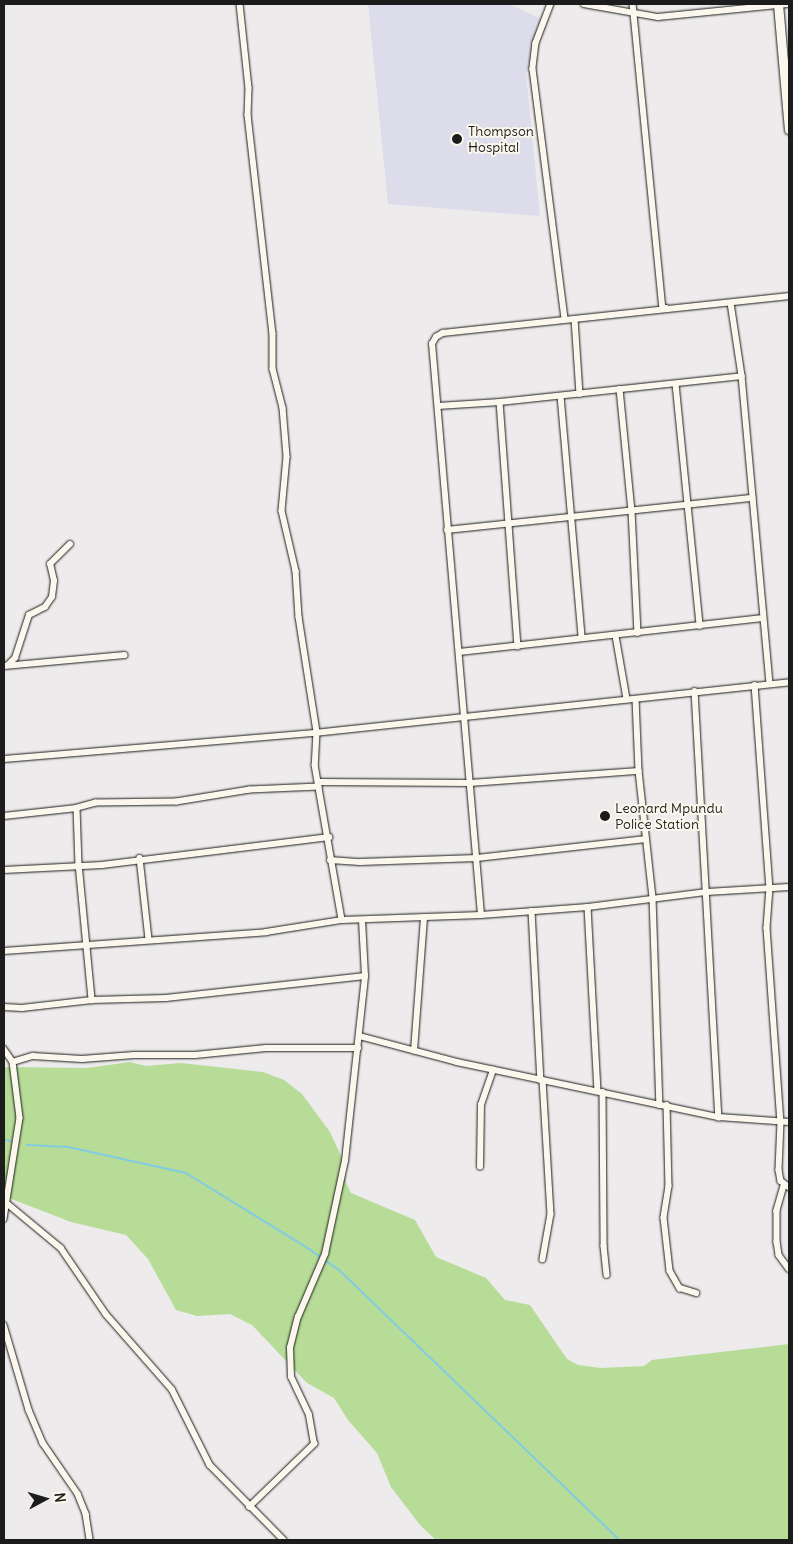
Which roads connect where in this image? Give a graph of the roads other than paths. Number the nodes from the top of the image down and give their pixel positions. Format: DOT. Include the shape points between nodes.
graph roads {
  1 [pos="240,4"];
  2 [pos="551,4"];
  3 [pos="584,4"];
  4 [pos="633,4"];
  5 [pos="789,4"];
  6 [pos="778,5"];
  7 [pos="634,14"];
  8 [pos="789,130"];
  9 [pos="789,296"];
  10 [pos="731,303"];
  11 [pos="669,309"];
  12 [pos="565,319"];
  13 [pos="575,319"];
  14 [pos="742,376"];
  15 [pos="676,384"];
  16 [pos="620,389"];
  17 [pos="580,394"];
  18 [pos="561,396"];
  19 [pos="500,402"];
  20 [pos="438,406"];
  21 [pos="752,498"];
  22 [pos="688,507"];
  23 [pos="632,511"];
  24 [pos="570,519"];
  25 [pos="511,526"];
  26 [pos="447,530"];
  27 [pos="70,544"];
  28 [pos="762,618"];
  29 [pos="700,626"];
  30 [pos="638,633"];
  31 [pos="616,636"];
  32 [pos="582,637"];
  33 [pos="518,646"];
  34 [pos="460,652"];
  35 [pos="124,656"];
  36 [pos="6,665"];
  37 [pos="770,682"];
  38 [pos="789,682"];
  39 [pos="754,684"];
  40 [pos="695,691"];
  41 [pos="627,699"];
  42 [pos="636,699"];
  43 [pos="464,715"];
  44 [pos="317,732"];
  45 [pos="4,759"];
  46 [pos="639,770"];
  47 [pos="470,783"];
  48 [pos="319,784"];
  49 [pos="78,808"];
  50 [pos="4,816"];
  51 [pos="329,837"];
  52 [pos="646,839"];
  53 [pos="140,858"];
  54 [pos="477,858"];
  55 [pos="330,860"];
  56 [pos="79,864"];
  57 [pos="4,870"];
  58 [pos="789,887"];
  59 [pos="770,888"];
  60 [pos="707,892"];
  61 [pos="653,898"];
  62 [pos="588,907"];
  63 [pos="532,911"];
  64 [pos="481,916"];
  65 [pos="424,917"];
  66 [pos="342,920"];
  67 [pos="362,921"];
  68 [pos="149,939"];
  69 [pos="88,944"];
  70 [pos="4,951"];
  71 [pos="365,976"];
  72 [pos="92,1000"];
  73 [pos="4,1006"];
  74 [pos="360,1036"];
  75 [pos="358,1048"];
  76 [pos="4,1049"];
  77 [pos="414,1051"];
  78 [pos="13,1062"];
  79 [pos="493,1070"];
  80 [pos="542,1080"];
  81 [pos="600,1091"];
  82 [pos="664,1105"];
  83 [pos="719,1117"];
  84 [pos="781,1122"];
  85 [pos="789,1122"];
  86 [pos="480,1167"];
  87 [pos="787,1187"];
  88 [pos="8,1204"];
  89 [pos="4,1219"];
  90 [pos="544,1259"];
  91 [pos="789,1268"];
  92 [pos="607,1275"];
  93 [pos="696,1293"];
  94 [pos="4,1325"];
  95 [pos="249,1508"];
  96 [pos="90,1540"];
  97 [pos="284,1540"];
  1 -- 44 [label="street" via="249,88 248,115 273,334 272,369 283,408 288,457 282,511 296,572 299,617"];
  2 -- 12 [label="street" via="536,43 533,69"];
  3 -- 7 [label="street"];
  4 -- 7 [label="street"];
  5 -- 6 [label="street"];
  6 -- 7 [label="street" via="658,18"];
  6 -- 8 [label="street"];
  7 -- 11 [label="street" via="663,308"];
  9 -- 10 [label="street"];
  10 -- 11 [label="street"];
  10 -- 14 [label="street"];
  11 -- 13 [label="street"];
  12 -- 13 [label="street"];
  12 -- 20 [label="street" via="436,337 432,344"];
  13 -- 17 [label="street"];
  14 -- 15 [label="street"];
  14 -- 21 [label="street"];
  15 -- 16 [label="street"];
  15 -- 22 [label="street"];
  16 -- 17 [label="street"];
  16 -- 23 [label="street"];
  17 -- 18 [label="street"];
  18 -- 19 [label="street"];
  18 -- 24 [label="street"];
  19 -- 20 [label="street"];
  19 -- 25 [label="street"];
  20 -- 26 [label="street"];
  21 -- 22 [label="street"];
  21 -- 28 [label="street"];
  22 -- 23 [label="street"];
  22 -- 29 [label="street"];
  23 -- 24 [label="street"];
  23 -- 30 [label="street"];
  24 -- 25 [label="street"];
  24 -- 32 [label="street"];
  25 -- 26 [label="street"];
  25 -- 33 [label="street"];
  26 -- 34 [label="street"];
  27 -- 36 [label="street" via="50,564 52,597 45,607 29,615 15,658"];
  28 -- 29 [label="street"];
  28 -- 37 [label="street"];
  29 -- 30 [label="street"];
  30 -- 31 [label="street"];
  31 -- 32 [label="street"];
  31 -- 41 [label="street"];
  32 -- 33 [label="street"];
  33 -- 34 [label="street"];
  34 -- 43 [label="street"];
  35 -- 36 [label="street"];
  37 -- 38 [label="street"];
  37 -- 39 [label="street"];
  39 -- 40 [label="street"];
  39 -- 59 [label="street"];
  40 -- 42 [label="street"];
  40 -- 60 [label="street"];
  41 -- 42 [label="street"];
  41 -- 43 [label="street"];
  42 -- 46 [label="street"];
  43 -- 44 [label="street"];
  43 -- 47 [label="street"];
  44 -- 45 [label="street"];
  44 -- 48 [label="street" via="315,765"];
  46 -- 47 [label="street"];
  46 -- 52 [label="street"];
  47 -- 48 [label="street"];
  47 -- 54 [label="street"];
  48 -- 49 [label="street" via="250,790 196,800 96,803"];
  48 -- 51 [label="street"];
  49 -- 50 [label="street"];
  49 -- 56 [label="street"];
  51 -- 53 [label="street"];
  51 -- 55 [label="street"];
  52 -- 54 [label="street"];
  52 -- 61 [label="street"];
  53 -- 56 [label="street" via="102,865"];
  53 -- 68 [label="street"];
  54 -- 55 [label="street"];
  54 -- 64 [label="street"];
  55 -- 66 [label="street"];
  56 -- 57 [label="street"];
  56 -- 69 [label="street"];
  58 -- 59 [label="street"];
  59 -- 60 [label="street"];
  59 -- 84 [label="street" via="767,928"];
  60 -- 61 [label="street"];
  60 -- 83 [label="street"];
  61 -- 62 [label="street"];
  61 -- 82 [label="street"];
  62 -- 63 [label="street"];
  62 -- 81 [label="street"];
  63 -- 64 [label="street"];
  63 -- 80 [label="street"];
  64 -- 65 [label="street"];
  65 -- 67 [label="street"];
  65 -- 77 [label="street"];
  66 -- 67 [label="street"];
  66 -- 68 [label="street" via="266,932"];
  67 -- 71 [label="street"];
  68 -- 69 [label="street"];
  69 -- 70 [label="street"];
  69 -- 72 [label="street"];
  71 -- 72 [label="street" via="166,998"];
  71 -- 74 [label="street"];
  72 -- 73 [label="street" via="22,1008"];
  74 -- 75 [label="street"];
  74 -- 77 [label="street"];
  75 -- 78 [label="street" via="266,1048 195,1055 134,1054 82,1059 34,1056"];
  75 -- 95 [label="street" via="344,1161 325,1254 298,1317 289,1360 291,1377 312,1423 314,1444"];
  76 -- 78 [label="street"];
  77 -- 79 [label="street"];
  78 -- 88 [label="street" via="20,1118"];
  79 -- 80 [label="street"];
  79 -- 86 [label="street" via="481,1105"];
  80 -- 81 [label="street"];
  80 -- 90 [label="street" via="551,1214"];
  81 -- 82 [label="street"];
  81 -- 92 [label="street"];
  82 -- 83 [label="street"];
  82 -- 93 [label="street" via="669,1186 664,1218 670,1271 680,1288"];
  83 -- 84 [label="street"];
  84 -- 85 [label="street"];
  84 -- 87 [label="street" via="779,1170"];
  87 -- 91 [label="street" via="777,1211 777,1242 779,1255"];
  88 -- 89 [label="street"];
  88 -- 95 [label="street" via="61,1248 106,1314 172,1390 210,1465"];
  94 -- 96 [label="street" via="42,1443 78,1494 86,1514"];
  95 -- 97 [label="street"];
}
